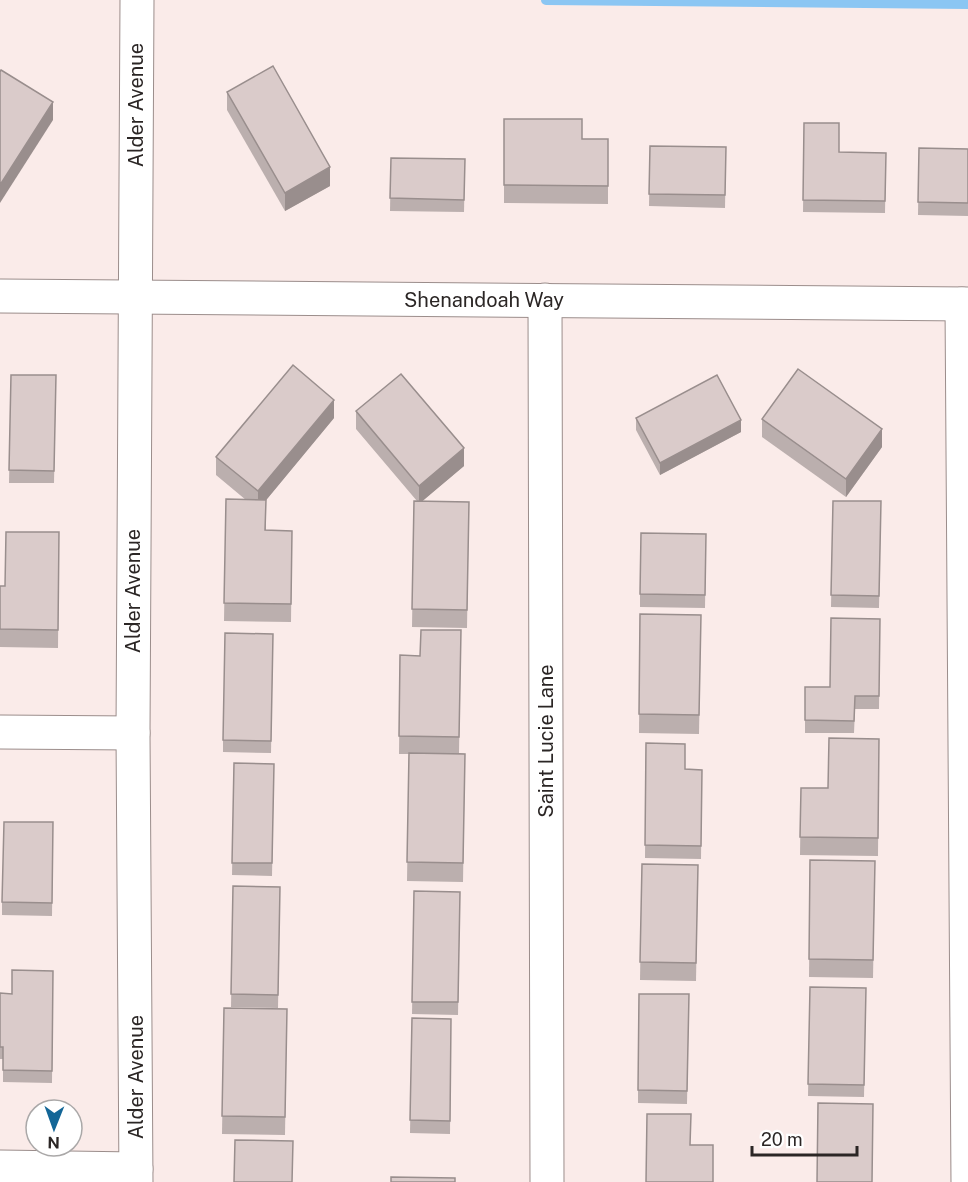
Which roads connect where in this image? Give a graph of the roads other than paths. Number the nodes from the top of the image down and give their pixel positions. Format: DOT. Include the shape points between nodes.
graph roads {
  1 [pos="137,0"];
  2 [pos="0,296"];
  3 [pos="135,297"];
  4 [pos="545,300"];
  5 [pos="965,304"];
  6 [pos="0,732"];
  7 [pos="133,733"];
  8 [pos="0,1167"];
  9 [pos="136,1175"];
  10 [pos="547,1182"];
  11 [pos="968,1182"];
  1 -- 3 [label="street, Alder Avenue"];
  2 -- 3 [label="street, Shenandoah Way"];
  3 -- 4 [label="street, Shenandoah Way"];
  3 -- 7 [label="street, Alder Avenue"];
  4 -- 5 [label="street, Shenandoah Way"];
  4 -- 10 [label="street, Saint Lucie Lane"];
  5 -- 11 [label="street"];
  6 -- 7 [label="street"];
  7 -- 9 [label="street, Alder Avenue"];
  8 -- 9 [label="street"];
}
